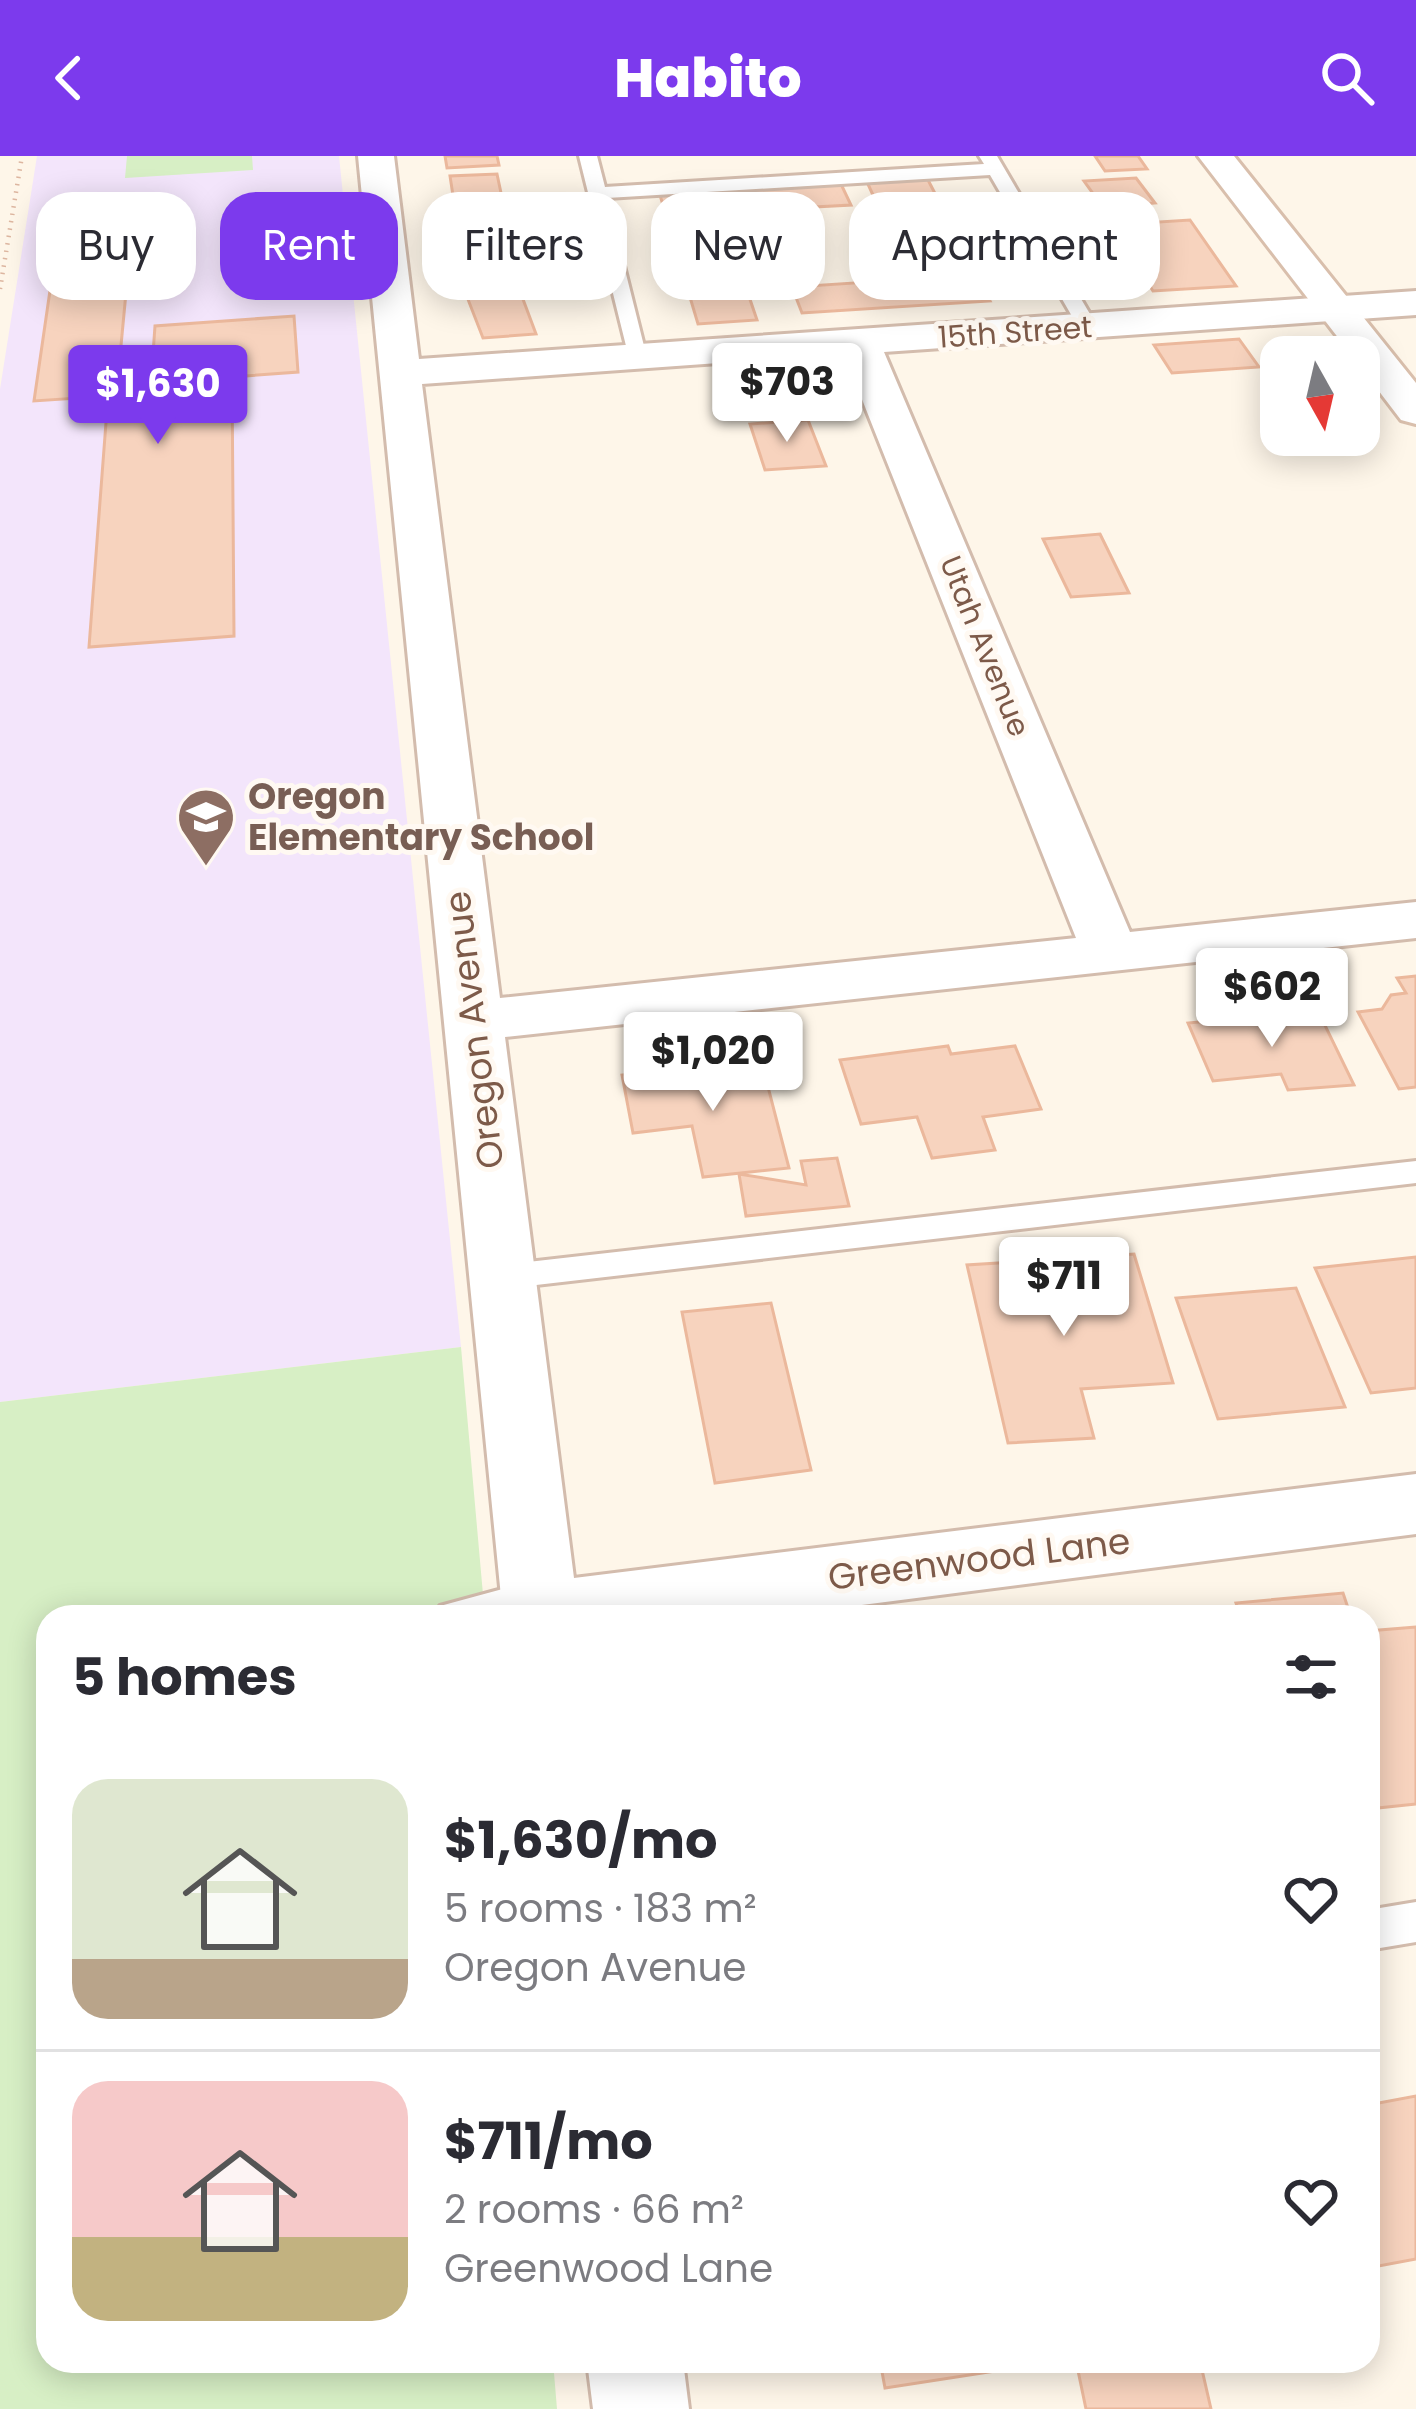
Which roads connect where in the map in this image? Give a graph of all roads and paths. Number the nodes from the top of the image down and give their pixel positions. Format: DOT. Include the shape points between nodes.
graph roads {
  1 [pos="22,156"];
  2 [pos="376,156"];
  3 [pos="588,156"];
  4 [pos="1216,156"];
  5 [pos="991,163"];
  6 [pos="597,192"];
  7 [pos="610,192"];
  8 [pos="0,289"];
  9 [pos="623,300"];
  10 [pos="1416,303"];
  11 [pos="1335,308"];
  12 [pos="1087,326"];
  13 [pos="860,343"];
  14 [pos="637,358"];
  15 [pos="398,374"];
  16 [pos="1416,411"];
  17 [pos="1416,920"];
  18 [pos="1109,950"];
  19 [pos="473,1021"];
  20 [pos="1416,1172"];
  21 [pos="502,1277"];
  22 [pos="1416,1504"];
  23 [pos="540,1605"];
  24 [pos="573,1605"];
  25 [pos="1416,1922"];
  26 [pos="1380,1928"];
  27 [pos="636,2373"];
  28 [pos="641,2409"];
  1 -- 8 [label="path"];
  2 -- 15 [label="street, Oregon Avenue"];
  3 -- 6 [label="lane"];
  4 -- 11 [label="street"];
  5 -- 7 [label="lane"];
  5 -- 12 [label="lane"];
  9 -- 14 [label="lane"];
  10 -- 11 [label="street, 15th Street"];
  11 -- 12 [label="street, 15th Street"];
  11 -- 16 [label="street"];
  12 -- 13 [label="street, 15th Street"];
  13 -- 14 [label="street, 15th Street"];
  13 -- 18 [label="street, Utah Avenue"];
  14 -- 15 [label="street, 15th Street"];
  15 -- 19 [label="street, Oregon Avenue"];
  17 -- 18 [label="street"];
  18 -- 19 [label="street"];
  19 -- 21 [label="street, Oregon Avenue"];
  20 -- 21 [label="lane"];
  21 -- 23 [label="street, Oregon Avenue"];
  22 -- 24 [label="street, Greenwood Lane"];
  25 -- 26 [label="lane"];
  27 -- 28 [label="street"];
}
